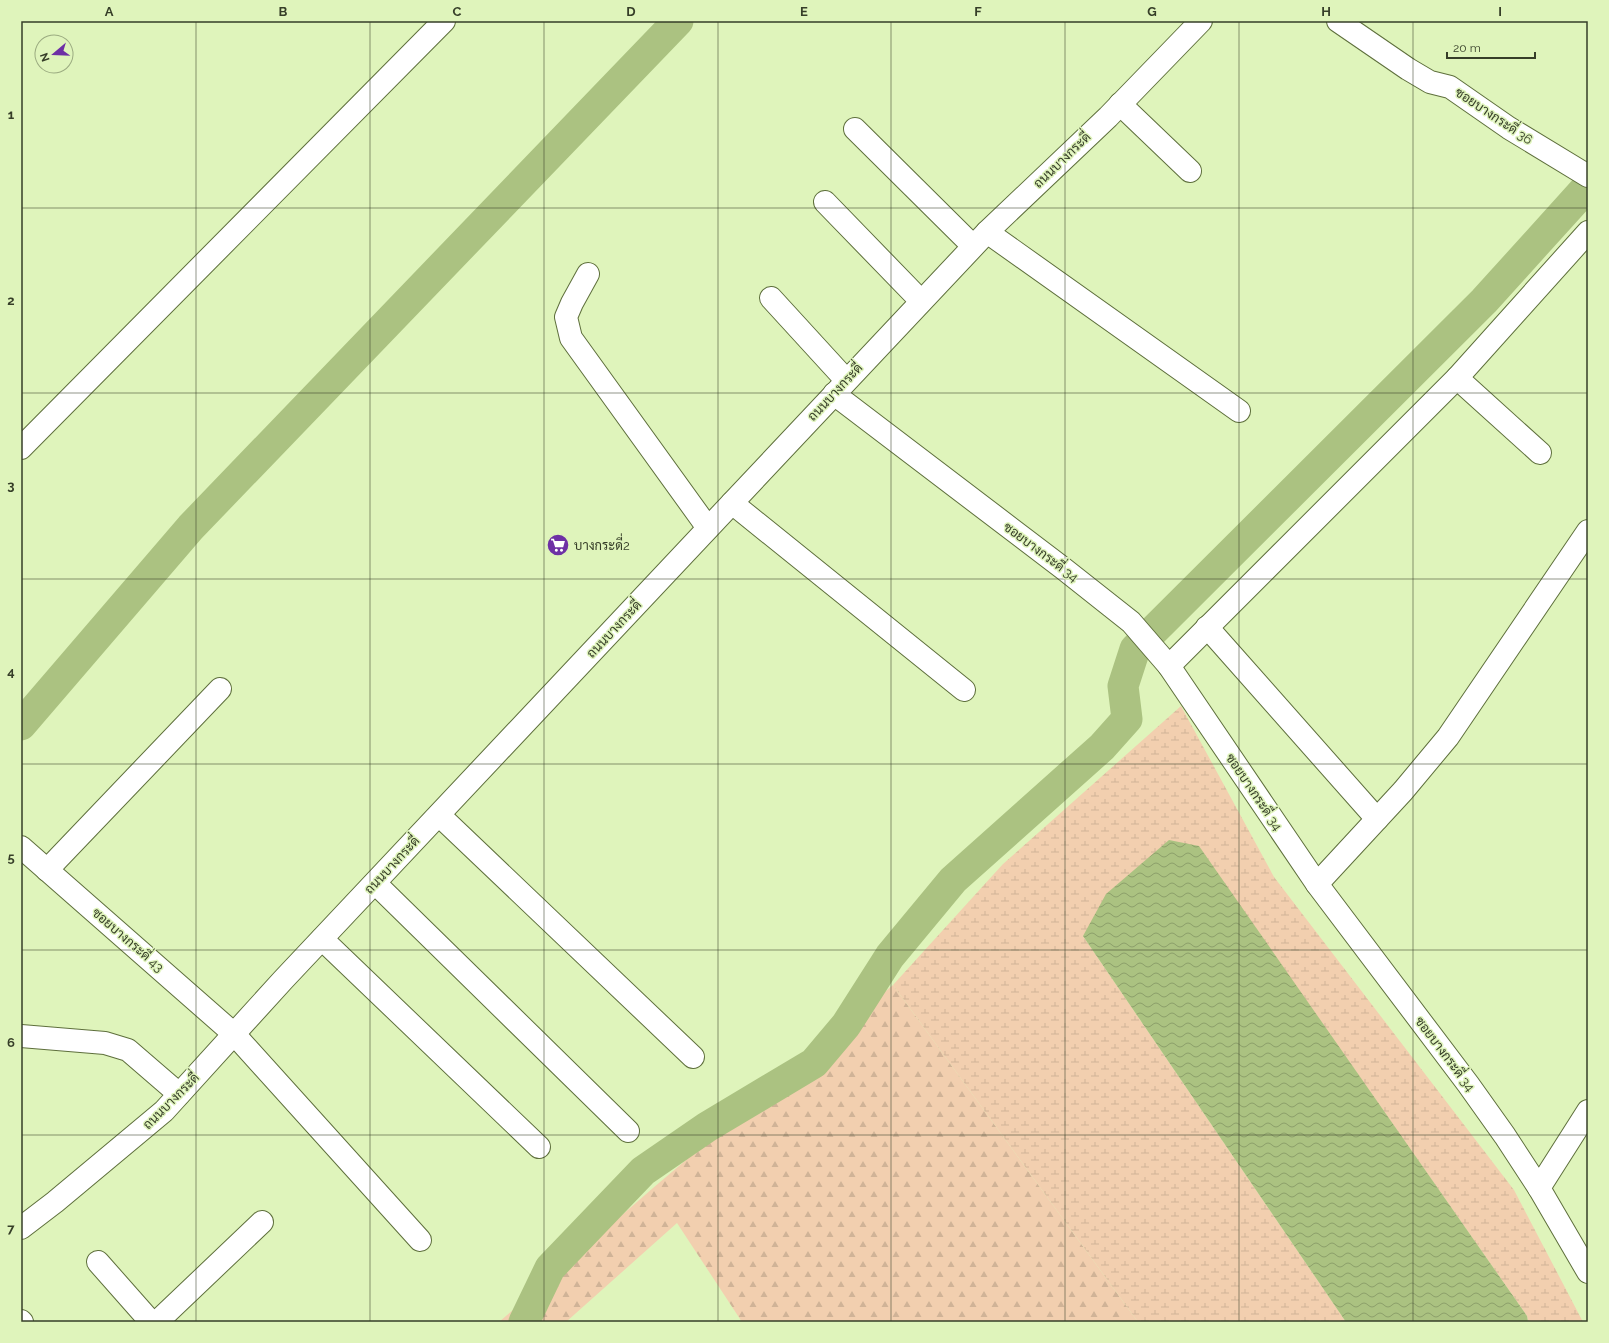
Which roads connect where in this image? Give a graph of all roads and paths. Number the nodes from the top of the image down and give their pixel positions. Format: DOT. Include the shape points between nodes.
graph roads {
  1 [pos="444,21"];
  2 [pos="1338,21"];
  3 [pos="1190,25"];
  4 [pos="1120,104"];
  5 [pos="855,129"];
  6 [pos="1190,171"];
  7 [pos="1586,175"];
  8 [pos="826,202"];
  9 [pos="1588,232"];
  10 [pos="980,239"];
  11 [pos="588,274"];
  12 [pos="771,298"];
  13 [pos="921,301"];
  14 [pos="1457,378"];
  15 [pos="840,387"];
  16 [pos="1239,411"];
  17 [pos="21,448"];
  18 [pos="1540,453"];
  19 [pos="732,503"];
  20 [pos="708,528"];
  21 [pos="1585,544"];
  22 [pos="1207,627"];
  23 [pos="1169,666"];
  24 [pos="220,689"];
  25 [pos="964,690"];
  26 [pos="439,815"];
  27 [pos="1378,819"];
  28 [pos="21,847"];
  29 [pos="47,870"];
  30 [pos="375,883"];
  31 [pos="1317,884"];
  32 [pos="322,939"];
  33 [pos="234,1034"];
  34 [pos="21,1036"];
  35 [pos="693,1057"];
  36 [pos="179,1094"];
  37 [pos="1588,1111"];
  38 [pos="628,1131"];
  39 [pos="539,1147"];
  40 [pos="1539,1188"];
  41 [pos="262,1222"];
  42 [pos="21,1228"];
  43 [pos="420,1240"];
  44 [pos="98,1262"];
  45 [pos="1588,1272"];
  46 [pos="151,1322"];
  47 [pos="157,1322"];
  1 -- 17 [label="street"];
  2 -- 7 [label="street, ซอยบางกระดี่ 36" via="1408,69 1430,82 1450,87 1509,128"];
  3 -- 4 [label="street, ถนนบางกระดี่"];
  4 -- 6 [label="street"];
  4 -- 10 [label="street, ถนนบางกระดี่"];
  5 -- 10 [label="street"];
  8 -- 13 [label="street"];
  9 -- 14 [label="street"];
  10 -- 13 [label="street, ถนนบางกระดี่"];
  10 -- 16 [label="street"];
  11 -- 20 [label="street" via="566,317 571,338"];
  12 -- 15 [label="street, ซอยบางกระดี่ 34"];
  13 -- 15 [label="street, ถนนบางกระดี่"];
  14 -- 18 [label="street"];
  14 -- 22 [label="street"];
  15 -- 19 [label="street, ถนนบางกระดี่"];
  15 -- 23 [label="street, ซอยบางกระดี่ 34" via="1131,622"];
  19 -- 20 [label="street, ถนนบางกระดี่"];
  19 -- 25 [label="street"];
  20 -- 26 [label="street, ถนนบางกระดี่"];
  21 -- 27 [label="street" via="1448,737"];
  22 -- 23 [label="street"];
  22 -- 27 [label="street"];
  23 -- 31 [label="street, ซอยบางกระดี่ 34"];
  24 -- 29 [label="street"];
  26 -- 30 [label="street, ถนนบางกระดี่"];
  26 -- 35 [label="street"];
  27 -- 31 [label="street"];
  28 -- 29 [label="street, ซอยบางกระดี่ 43"];
  29 -- 33 [label="street, ซอยบางกระดี่ 43"];
  30 -- 32 [label="street, ถนนบางกระดี่"];
  30 -- 38 [label="street"];
  31 -- 40 [label="street, ซอยบางกระดี่ 34" via="1468,1084"];
  32 -- 33 [label="street, ถนนบางกระดี่"];
  32 -- 39 [label="street"];
  33 -- 36 [label="street, ถนนบางกระดี่"];
  33 -- 43 [label="street, ซอยบางกระดี่ 43"];
  34 -- 36 [label="street" via="105,1043 128,1050"];
  36 -- 42 [label="street, ถนนบางกระดี่" via="164,1111 128,1142"];
  37 -- 40 [label="street"];
  40 -- 45 [label="street, ซอยบางกระดี่ 34"];
  41 -- 47 [label="street"];
  44 -- 46 [label="street"];
}
